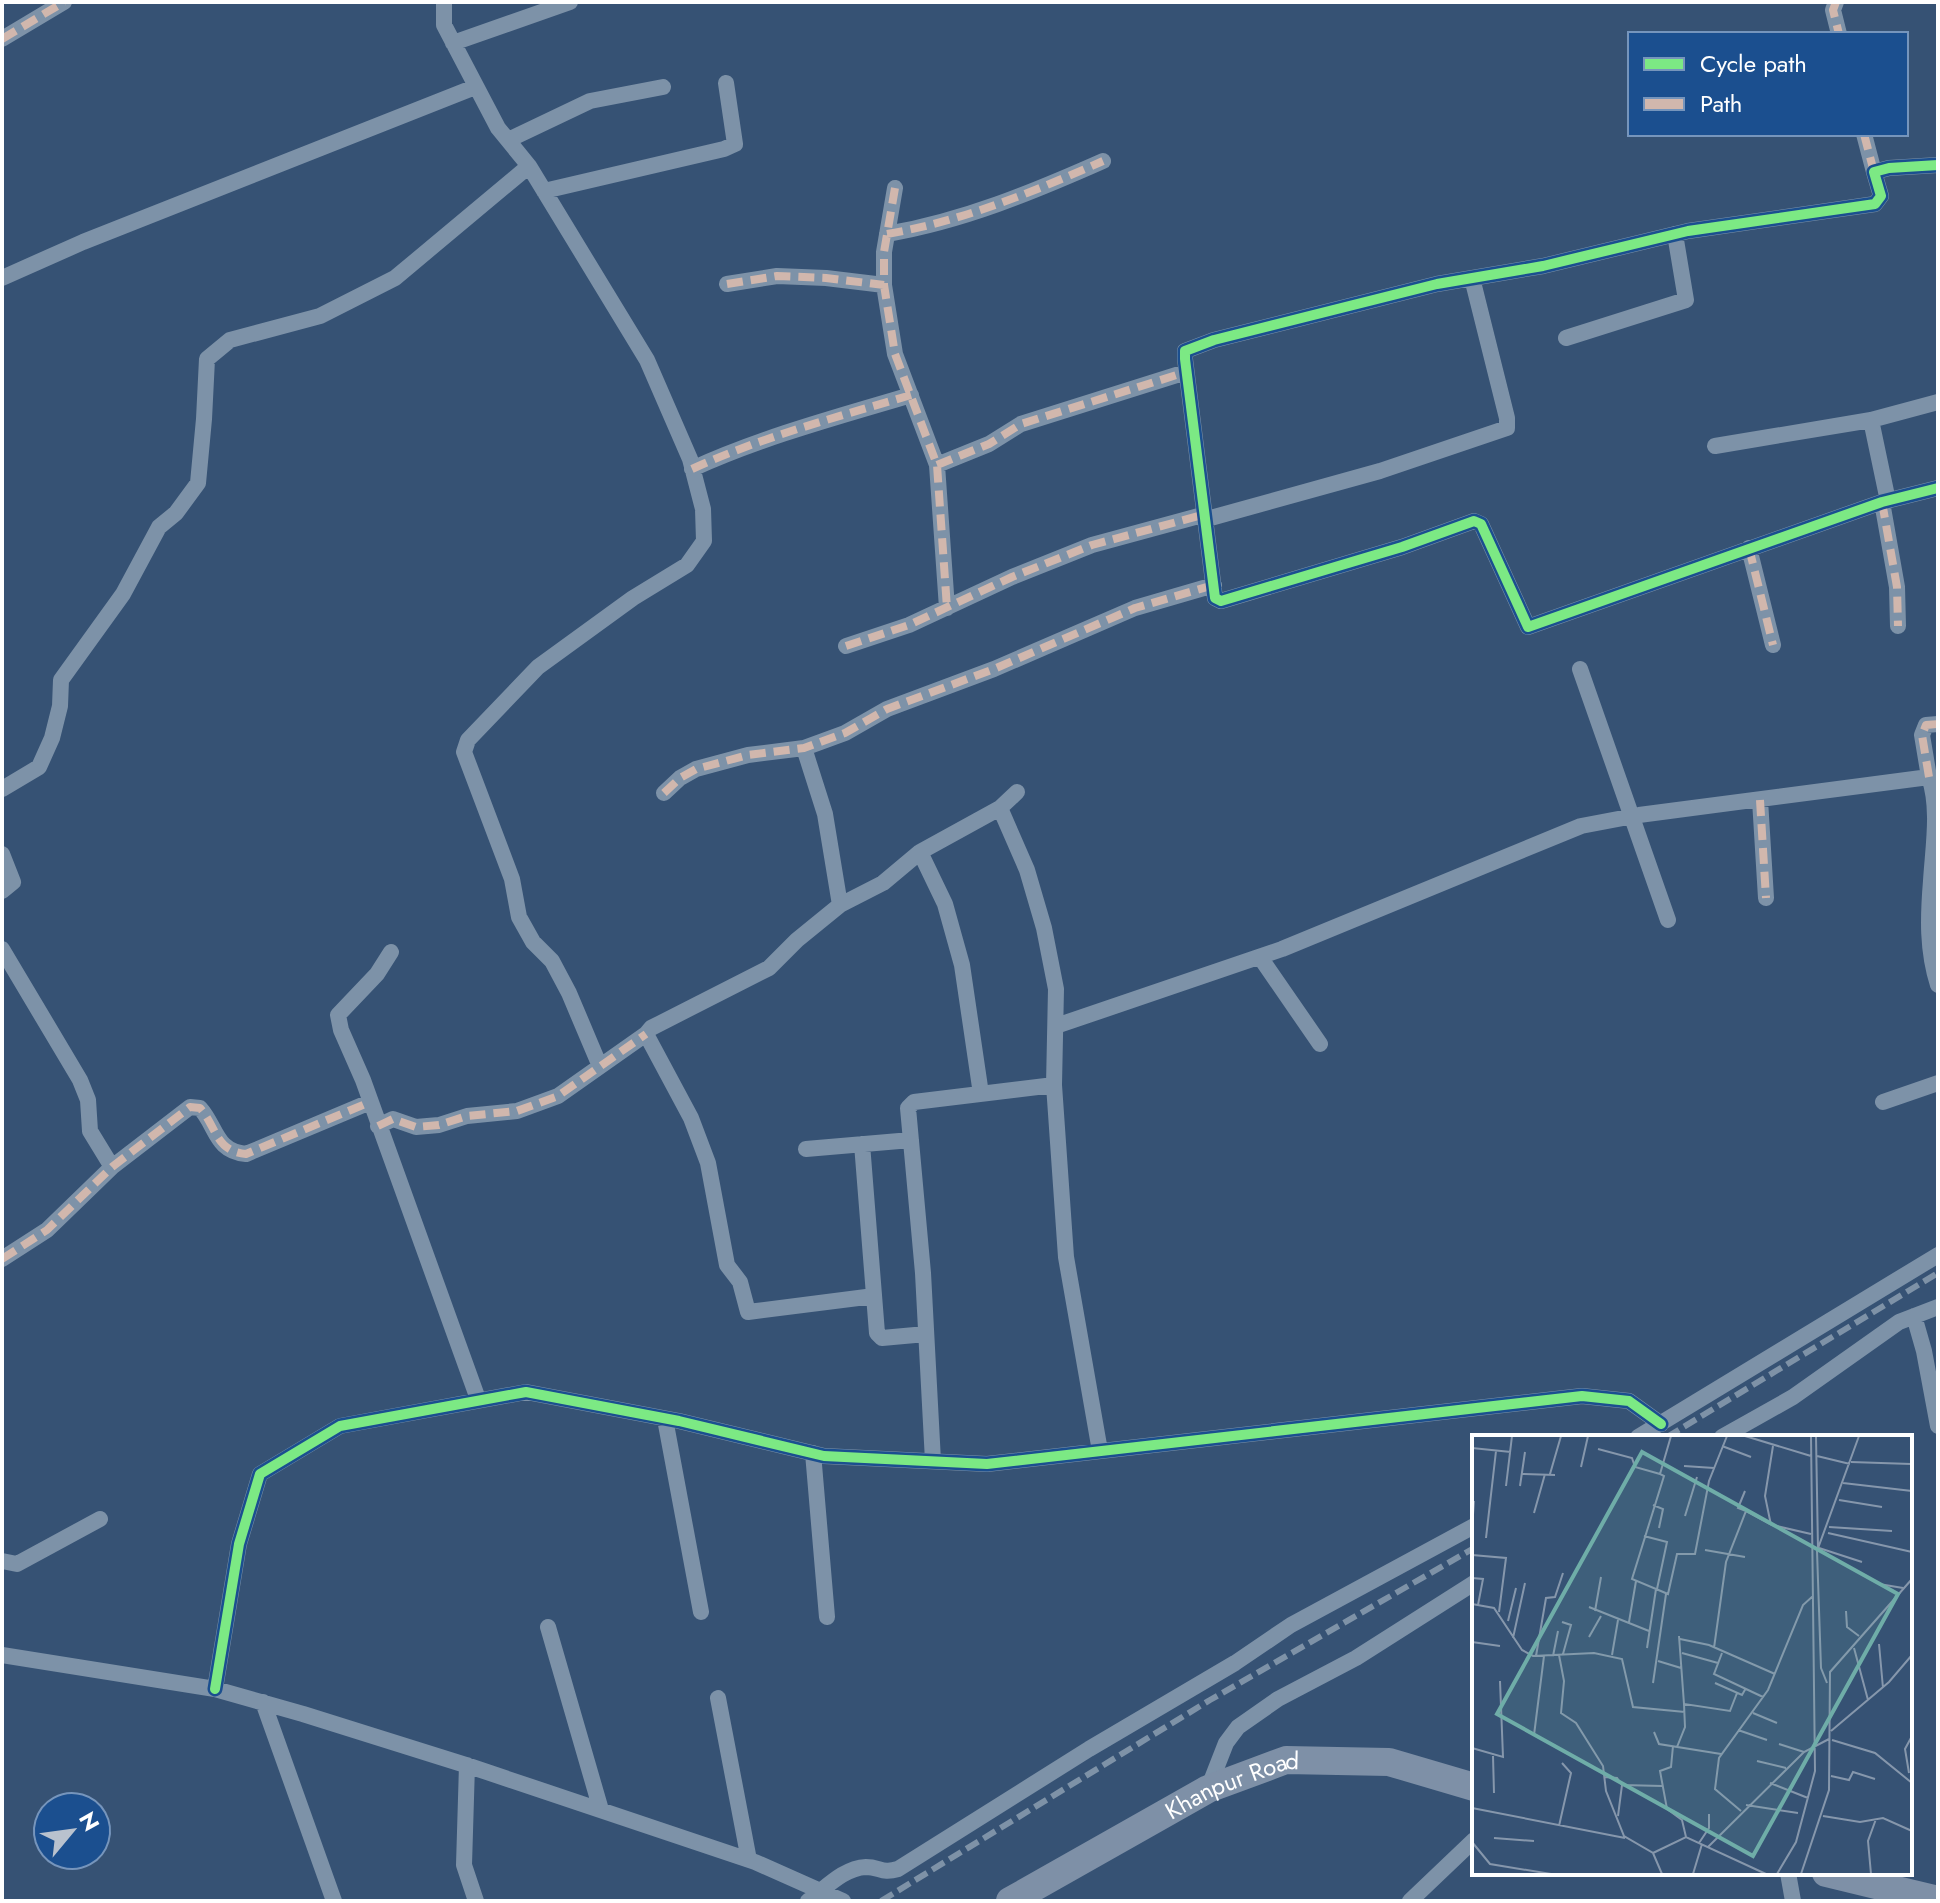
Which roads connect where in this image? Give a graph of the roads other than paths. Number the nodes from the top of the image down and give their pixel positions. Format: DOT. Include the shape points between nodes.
graph roads {
  1 [pos="64,2"];
  2 [pos="444,2"];
  3 [pos="570,2"];
  4 [pos="1836,2"];
  5 [pos="1838,32"];
  6 [pos="2,39"];
  7 [pos="453,43"];
  8 [pos="726,83"];
  9 [pos="475,87"];
  10 [pos="663,87"];
  11 [pos="1865,136"];
  12 [pos="508,140"];
  13 [pos="1103,161"];
  14 [pos="1938,165"];
  15 [pos="529,166"];
  16 [pos="1874,172"];
  17 [pos="895,188"];
  18 [pos="544,191"];
  19 [pos="887,234"];
  20 [pos="1675,234"];
  21 [pos="2,278"];
  22 [pos="1472,278"];
  23 [pos="727,284"];
  24 [pos="884,285"];
  25 [pos="1566,338"];
  26 [pos="1186,372"];
  27 [pos="911,395"];
  28 [pos="1938,402"];
  29 [pos="1871,420"];
  30 [pos="1715,446"];
  31 [pos="937,465"];
  32 [pos="692,469"];
  33 [pos="1938,488"];
  34 [pos="1885,502"];
  35 [pos="1207,516"];
  36 [pos="1749,548"];
  37 [pos="1214,585"];
  38 [pos="947,608"];
  39 [pos="1898,626"];
  40 [pos="1773,645"];
  41 [pos="846,646"];
  42 [pos="1580,669"];
  43 [pos="1938,724"];
  44 [pos="804,748"];
  45 [pos="1929,777"];
  46 [pos="2,789"];
  47 [pos="1017,792"];
  48 [pos="664,793"];
  49 [pos="1760,800"];
  50 [pos="1000,808"];
  51 [pos="1634,816"];
  52 [pos="920,852"];
  53 [pos="2,854"];
  54 [pos="2,891"];
  55 [pos="1766,898"];
  56 [pos="840,905"];
  57 [pos="1668,920"];
  58 [pos="2,949"];
  59 [pos="391,952"];
  60 [pos="1260,957"];
  61 [pos="1935,959"];
  62 [pos="1938,985"];
  63 [pos="1056,1026"];
  64 [pos="646,1034"];
  65 [pos="1320,1044"];
  66 [pos="599,1064"];
  67 [pos="1938,1083"];
  68 [pos="1054,1085"];
  69 [pos="981,1094"];
  70 [pos="370,1102"];
  71 [pos="1883,1102"];
  72 [pos="378,1126"];
  73 [pos="911,1140"];
  74 [pos="862,1144"];
  75 [pos="806,1149"];
  76 [pos="112,1167"];
  77 [pos="1938,1255"];
  78 [pos="2,1259"];
  79 [pos="874,1296"];
  80 [pos="1938,1307"];
  81 [pos="1914,1316"];
  82 [pos="926,1334"];
  83 [pos="478,1399"];
  84 [pos="665,1419"];
  85 [pos="1661,1424"];
  86 [pos="1938,1426"];
  87 [pos="1642,1435"];
  88 [pos="1726,1435"];
  89 [pos="1100,1451"];
  90 [pos="813,1453"];
  91 [pos="933,1461"];
  92 [pos="100,1519"];
  93 [pos="1472,1527"];
  94 [pos="2,1561"];
  95 [pos="1472,1584"];
  96 [pos="701,1612"];
  97 [pos="827,1617"];
  98 [pos="548,1627"];
  99 [pos="2,1655"];
  100 [pos="215,1689"];
  101 [pos="718,1698"];
  102 [pos="263,1702"];
  103 [pos="467,1765"];
  104 [pos="1472,1786"];
  105 [pos="1208,1789"];
  106 [pos="601,1810"];
  107 [pos="1472,1842"];
  108 [pos="749,1860"];
  109 [pos="1788,1875"];
  110 [pos="1834,1875"];
  111 [pos="815,1896"];
  112 [pos="1938,1900"];
  113 [pos="334,1901"];
  114 [pos="476,1901"];
  115 [pos="843,1901"];
  116 [pos="1010,1901"];
  117 [pos="1410,1901"];
  118 [pos="1793,1901"];
  1 -- 6 [label="street"];
  2 -- 7 [label="street" via="444,25"];
  3 -- 7 [label="street"];
  4 -- 5 [label="street"];
  7 -- 9 [label="street"];
  8 -- 18 [label="street" via="735,144"];
  9 -- 12 [label="street"];
  9 -- 21 [label="street"];
  10 -- 12 [label="street" via="590,101"];
  11 -- 16 [label="street"];
  12 -- 15 [label="street"];
  13 -- 19 [label="street" via="950,221"];
  14 -- 16 [label="street"];
  15 -- 18 [label="street"];
  15 -- 46 [label="street" via="395,278 320,316 230,340 207,359 198,483 159,527 123,594 61,680 52,738 39,767"];
  16 -- 20 [label="street" via="1881,196 1875,204"];
  17 -- 19 [label="street"];
  18 -- 32 [label="street" via="647,360"];
  19 -- 24 [label="street"];
  20 -- 22 [label="street"];
  20 -- 25 [label="street" via="1686,300"];
  22 -- 26 [label="street" via="1190,347 1185,351"];
  22 -- 35 [label="street" via="1507,428 1380,471"];
  23 -- 24 [label="street" via="777,276"];
  24 -- 27 [label="street" via="895,354"];
  26 -- 31 [label="street" via="1021,424"];
  26 -- 35 [label="street"];
  27 -- 31 [label="street"];
  27 -- 32 [label="street" via="798,428"];
  28 -- 29 [label="street"];
  29 -- 30 [label="street"];
  29 -- 34 [label="street"];
  31 -- 38 [label="street"];
  32 -- 66 [label="street" via="703,509 704,541 687,565 538,667 468,740 464,752 512,879 519,917 552,961"];
  33 -- 34 [label="street"];
  34 -- 36 [label="street"];
  34 -- 39 [label="street"];
  35 -- 37 [label="street"];
  35 -- 38 [label="street" via="1092,545"];
  36 -- 37 [label="street" via="1528,627 1481,524 1474,521 1221,601 1215,598"];
  36 -- 40 [label="street"];
  37 -- 44 [label="street" via="1135,608"];
  38 -- 41 [label="street"];
  42 -- 51 [label="street"];
  43 -- 45 [label="street" via="1926,725 1922,735"];
  44 -- 48 [label="street" via="696,769"];
  44 -- 56 [label="street" via="825,814"];
  45 -- 49 [label="street"];
  45 -- 61 [label="street" via="1937,817 1928,935"];
  47 -- 50 [label="street"];
  49 -- 51 [label="street"];
  49 -- 55 [label="street"];
  50 -- 52 [label="street"];
  50 -- 63 [label="street" via="1027,870 1044,928 1056,989"];
  51 -- 57 [label="street"];
  51 -- 60 [label="street" via="1581,826"];
  52 -- 56 [label="street" via="883,883"];
  52 -- 69 [label="street" via="945,904 962,965"];
  53 -- 54 [label="street" via="13,882"];
  56 -- 64 [label="street" via="769,968"];
  58 -- 76 [label="street" via="80,1080 88,1100 90,1131"];
  59 -- 70 [label="street" via="338,1015"];
  60 -- 63 [label="street"];
  60 -- 65 [label="street"];
  61 -- 62 [label="street"];
  63 -- 68 [label="street"];
  64 -- 66 [label="street"];
  64 -- 79 [label="street" via="708,1163 727,1265 740,1282 748,1312"];
  66 -- 72 [label="street" via="558,1096 517,1111 439,1125 416,1127 393,1119"];
  67 -- 71 [label="street"];
  68 -- 69 [label="street"];
  68 -- 89 [label="street" via="1066,1257"];
  69 -- 73 [label="street" via="914,1102 908,1108"];
  70 -- 72 [label="street"];
  70 -- 76 [label="street" via="246,1154 221,1144 206,1114 190,1107"];
  72 -- 83 [label="street"];
  73 -- 74 [label="street"];
  73 -- 82 [label="street"];
  74 -- 75 [label="street"];
  74 -- 79 [label="street"];
  76 -- 78 [label="street" via="61,1218"];
  77 -- 85 [label="street"];
  79 -- 82 [label="street" via="882,1338"];
  80 -- 81 [label="street"];
  81 -- 86 [label="street"];
  81 -- 88 [label="street"];
  82 -- 91 [label="street"];
  83 -- 84 [label="street" via="526,1392"];
  83 -- 100 [label="street" via="340,1426 260,1474 239,1544"];
  84 -- 90 [label="street"];
  84 -- 96 [label="street"];
  85 -- 87 [label="street"];
  85 -- 89 [label="street" via="1629,1401 1582,1396"];
  89 -- 91 [label="street" via="987,1464"];
  90 -- 91 [label="street"];
  90 -- 97 [label="street"];
  92 -- 94 [label="street" via="17,1564"];
  93 -- 111 [label="street" via="1291,1625 898,1869 851,1870"];
  95 -- 105 [label="street" via="1238,1727"];
  98 -- 106 [label="street"];
  99 -- 100 [label="street"];
  100 -- 102 [label="street"];
  101 -- 108 [label="street"];
  102 -- 103 [label="street"];
  102 -- 113 [label="street"];
  103 -- 106 [label="street"];
  103 -- 114 [label="street" via="464,1865"];
  104 -- 105 [label="highway, Khanpur Road" via="1389,1762 1286,1760"];
  105 -- 116 [label="highway, Khanpur Road"];
  106 -- 108 [label="street"];
  107 -- 117 [label="street"];
  108 -- 111 [label="street"];
  109 -- 118 [label="street"];
  110 -- 112 [label="highway"];
  111 -- 115 [label="street"];
}
